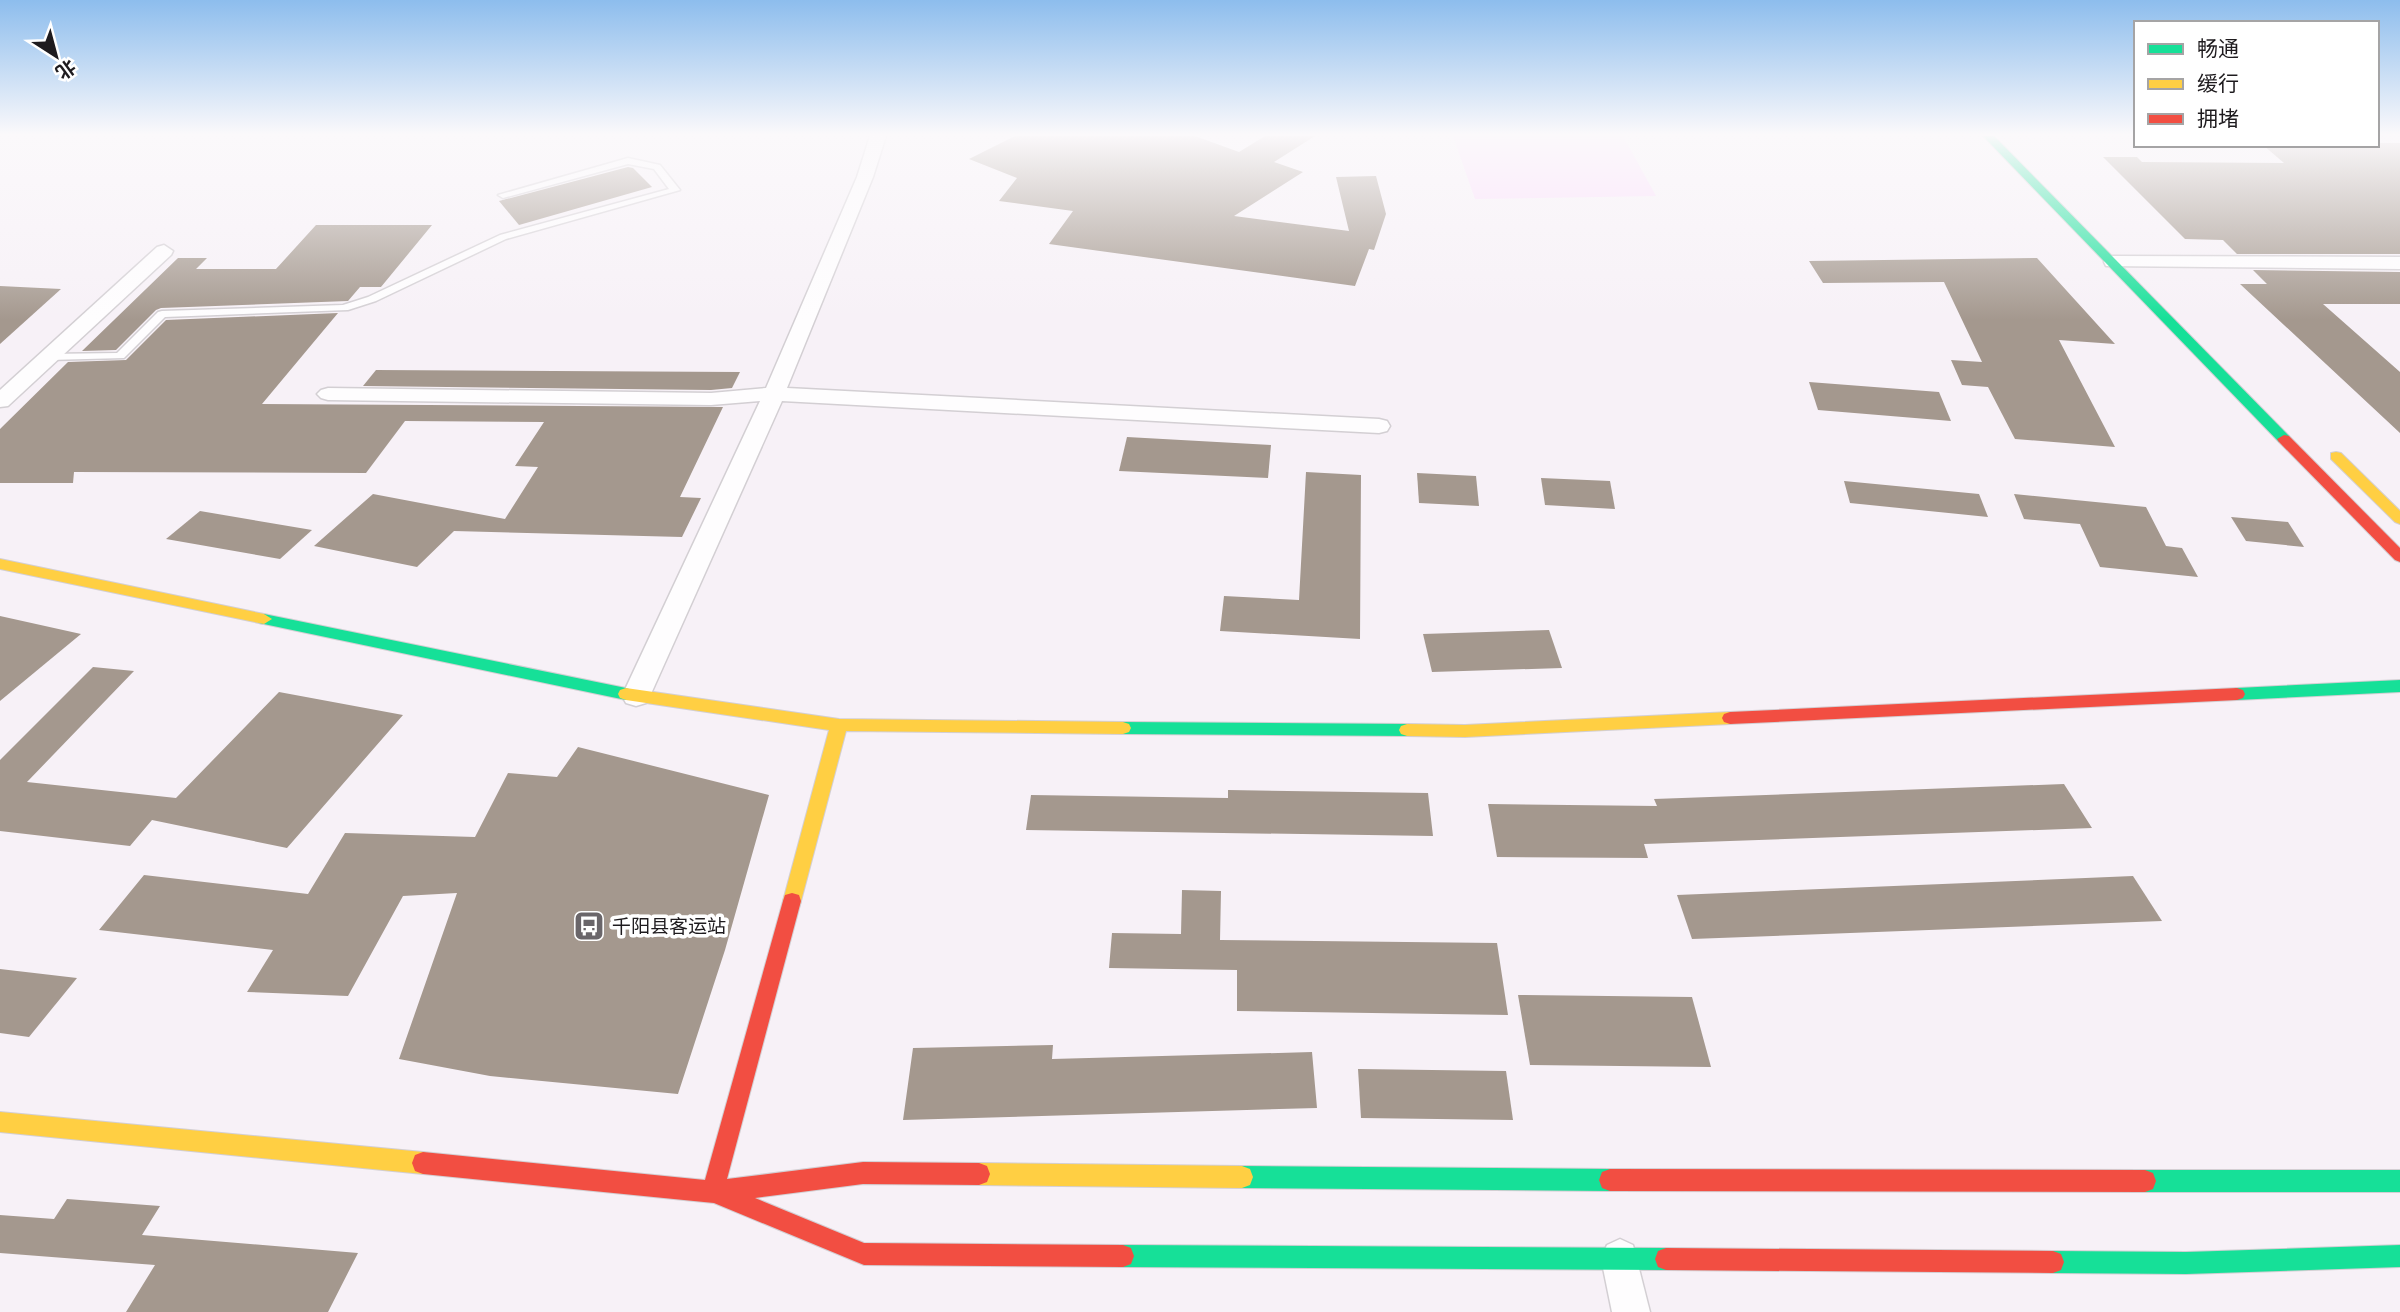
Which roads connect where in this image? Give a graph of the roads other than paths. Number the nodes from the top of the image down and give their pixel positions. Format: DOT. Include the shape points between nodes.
graph roads {
  1 [pos="649,197"];
  2 [pos="857,197"];
  3 [pos="2049,197"];
  4 [pos="2118,243"];
  5 [pos="164,251"];
  6 [pos="2113,262"];
  7 [pos="2137,262"];
  8 [pos="2400,263"];
  9 [pos="2157,281"];
  10 [pos="49,357"];
  11 [pos="328,394"];
  12 [pos="774,394"];
  13 [pos="0,401"];
  14 [pos="1379,426"];
  15 [pos="2322,443"];
  16 [pos="2400,519"];
  17 [pos="2400,557"];
  18 [pos="0,564"];
  19 [pos="2400,686"];
  20 [pos="636,696"];
  21 [pos="839,724"];
  22 [pos="0,1122"];
  23 [pos="2400,1181"];
  24 [pos="713,1192"];
  25 [pos="2400,1256"];
  26 [pos="1620,1258"];
  27 [pos="1631,1312"];
  1 -- 10 [label="lane" via="503,237 344,308 162,314 120,356"];
  2 -- 12 [label="street"];
  3 -- 6 [label="main road"];
  4 -- 7 [label="main road"];
  5 -- 10 [label="street"];
  6 -- 7 [label="street"];
  6 -- 17 [label="main road"];
  7 -- 8 [label="street"];
  7 -- 9 [label="main road"];
  10 -- 13 [label="street"];
  11 -- 12 [label="street" via="711,399"];
  12 -- 14 [label="street"];
  12 -- 20 [label="street"];
  15 -- 16 [label="main road"];
  18 -- 20 [label="main road"];
  19 -- 21 [label="main road" via="1465,732"];
  20 -- 21 [label="main road"];
  21 -- 24 [label="main road"];
  22 -- 24 [label="main road"];
  23 -- 24 [label="main road" via="863,1173"];
  24 -- 26 [label="main road" via="864,1254"];
  25 -- 26 [label="main road" via="2186,1264"];
  26 -- 27 [label="street"];
}
